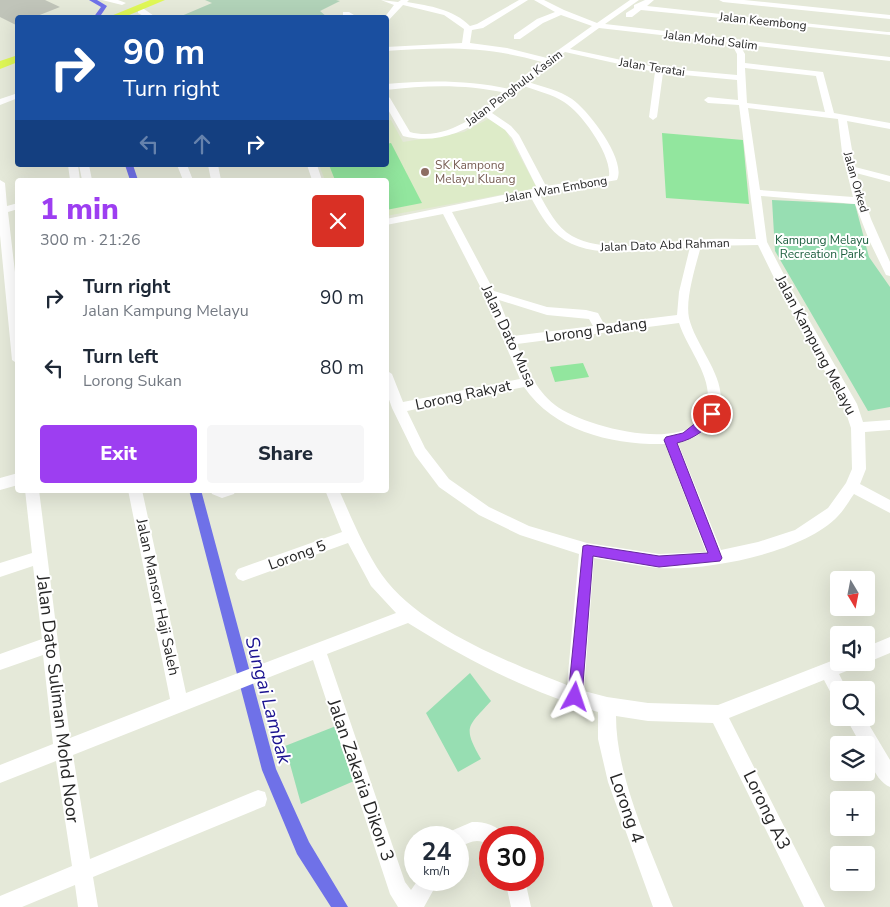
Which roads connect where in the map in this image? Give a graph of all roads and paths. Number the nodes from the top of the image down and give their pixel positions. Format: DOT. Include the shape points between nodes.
graph roads {
  1 [pos="106,0"];
  2 [pos="160,0"];
  3 [pos="172,0"];
  4 [pos="385,0"];
  5 [pos="524,0"];
  6 [pos="538,0"];
  7 [pos="650,0"];
  8 [pos="723,0"];
  9 [pos="631,2"];
  10 [pos="402,3"];
  11 [pos="135,8"];
  12 [pos="640,8"];
  13 [pos="804,9"];
  14 [pos="561,12"];
  15 [pos="616,14"];
  16 [pos="118,15"];
  17 [pos="389,16"];
  18 [pos="890,17"];
  19 [pos="804,25"];
  20 [pos="599,26"];
  21 [pos="622,26"];
  22 [pos="468,29"];
  23 [pos="887,34"];
  24 [pos="517,37"];
  25 [pos="734,42"];
  26 [pos="806,42"];
  27 [pos="466,46"];
  28 [pos="389,49"];
  29 [pos="564,50"];
  30 [pos="884,51"];
  31 [pos="15,54"];
  32 [pos="15,59"];
  33 [pos="890,59"];
  34 [pos="0,60"];
  35 [pos="742,60"];
  36 [pos="549,61"];
  37 [pos="0,65"];
  38 [pos="659,70"];
  39 [pos="522,83"];
  40 [pos="389,87"];
  41 [pos="511,92"];
  42 [pos="15,96"];
  43 [pos="708,100"];
  44 [pos="0,102"];
  45 [pos="389,103"];
  46 [pos="743,104"];
  47 [pos="486,113"];
  48 [pos="830,115"];
  49 [pos="842,116"];
  50 [pos="653,117"];
  51 [pos="399,120"];
  52 [pos="389,122"];
  53 [pos="890,126"];
  54 [pos="851,169"];
  55 [pos="890,179"];
  56 [pos="0,183"];
  57 [pos="538,191"];
  58 [pos="757,193"];
  59 [pos="861,201"];
  60 [pos="15,207"];
  61 [pos="2,210"];
  62 [pos="446,210"];
  63 [pos="389,221"];
  64 [pos="762,242"];
  65 [pos="696,243"];
  66 [pos="890,272"];
  67 [pos="9,274"];
  68 [pos="490,294"];
  69 [pos="15,312"];
  70 [pos="683,318"];
  71 [pos="600,329"];
  72 [pos="509,341"];
  73 [pos="389,382"];
  74 [pos="527,382"];
  75 [pos="399,408"];
  76 [pos="890,425"];
  77 [pos="858,428"];
  78 [pos="670,440"];
  79 [pos="15,480"];
  80 [pos="0,484"];
  81 [pos="852,486"];
  82 [pos="32,493"];
  83 [pos="136,493"];
  84 [pos="333,493"];
  85 [pos="890,507"];
  86 [pos="351,536"];
  87 [pos="587,550"];
  88 [pos="40,557"];
  89 [pos="716,558"];
  90 [pos="0,570"];
  91 [pos="243,574"];
  92 [pos="409,615"];
  93 [pos="51,644"];
  94 [pos="890,645"];
  95 [pos="318,650"];
  96 [pos="875,651"];
  97 [pos="0,662"];
  98 [pos="828,671"];
  99 [pos="834,681"];
  100 [pos="575,697"];
  101 [pos="180,704"];
  102 [pos="607,706"];
  103 [pos="718,714"];
  104 [pos="859,726"];
  105 [pos="63,750"];
  106 [pos="0,774"];
  107 [pos="890,778"];
  108 [pos="258,799"];
  109 [pos="82,873"];
  110 [pos="422,891"];
  111 [pos="517,891"];
  112 [pos="0,906"];
  113 [pos="88,907"];
  114 [pos="411,907"];
  115 [pos="521,907"];
  116 [pos="663,907"];
  117 [pos="815,907"];
  1 -- 11 [label="street"];
  2 -- 11 [label="highway"];
  3 -- 11 [label="highway" via="154,8"];
  4 -- 10 [label="street"];
  5 -- 22 [label="street" via="480,26"];
  6 -- 14 [label="street, Jalan Mohd Salim"];
  7 -- 12 [label="street"];
  8 -- 13 [label="street"];
  9 -- 12 [label="street, Jalan Keembong"];
  9 -- 15 [label="street, Jalan Penghulu Kasim"];
  10 -- 17 [label="street"];
  10 -- 22 [label="street" via="455,17"];
  11 -- 16 [label="highway"];
  12 -- 19 [label="street, Jalan Keembong"];
  12 -- 21 [label="street" via="622,20"];
  13 -- 18 [label="street"];
  13 -- 19 [label="street"];
  14 -- 20 [label="street, Jalan Mohd Salim"];
  14 -- 24 [label="street" via="540,21"];
  15 -- 20 [label="street, Jalan Penghulu Kasim"];
  15 -- 21 [label="street" via="615,23"];
  19 -- 23 [label="street, Jalan Keembong"];
  19 -- 26 [label="street"];
  20 -- 21 [label="street, Jalan Mohd Salim"];
  20 -- 29 [label="street, Jalan Penghulu Kasim"];
  21 -- 25 [label="street, Jalan Mohd Salim"];
  21 -- 26 [label="street, Jalan Mohd Salim"];
  22 -- 27 [label="street"];
  25 -- 35 [label="street, Jalan Kampung Melayu"];
  26 -- 30 [label="street, Jalan Mohd Salim"];
  26 -- 33 [label="street, Jalan Mohd Salim"];
  26 -- 35 [label="street, Jalan Mohd Salim"];
  27 -- 28 [label="street"];
  27 -- 36 [label="street" via="506,50"];
  29 -- 36 [label="street, Jalan Penghulu Kasim"];
  29 -- 38 [label="street, Jalan Teratai"];
  31 -- 34 [label="highway"];
  32 -- 37 [label="highway"];
  35 -- 38 [label="street, Jalan Teratai"];
  35 -- 46 [label="street, Jalan Kampung Melayu"];
  35 -- 48 [label="street" via="820,74"];
  36 -- 39 [label="street, Jalan Penghulu Kasim"];
  38 -- 50 [label="street"];
  39 -- 41 [label="street, Jalan Penghulu Kasim"];
  39 -- 57 [label="street, Jalan Wan Embong" via="556,95 577,108 616,168 614,178"];
  40 -- 41 [label="street" via="454,82"];
  41 -- 47 [label="street, Jalan Penghulu Kasim"];
  42 -- 44 [label="street"];
  43 -- 46 [label="street"];
  45 -- 51 [label="street, Jalan Penghulu Kasim"];
  46 -- 48 [label="street"];
  46 -- 58 [label="street, Jalan Kampung Melayu"];
  47 -- 51 [label="street, Jalan Penghulu Kasim" via="449,133 412,137 406,134"];
  47 -- 57 [label="street, Jalan Dato Abd Rahman" via="516,137"];
  48 -- 49 [label="street"];
  49 -- 53 [label="street"];
  49 -- 54 [label="street, Jalan Orked"];
  51 -- 52 [label="street"];
  54 -- 55 [label="street"];
  54 -- 59 [label="street, Jalan Orked"];
  56 -- 61 [label="street"];
  57 -- 62 [label="street, Jalan Wan Embong"];
  57 -- 65 [label="street, Jalan Dato Abd Rahman" via="555,227 567,238 591,247"];
  58 -- 59 [label="street"];
  58 -- 64 [label="street, Jalan Kampung Melayu"];
  59 -- 66 [label="street, Jalan Orked" via="879,256"];
  60 -- 61 [label="street"];
  61 -- 67 [label="street"];
  62 -- 63 [label="street, Jalan Wan Embong"];
  62 -- 68 [label="street, Jalan Dato Musa"];
  64 -- 65 [label="street, Jalan Dato Abd Rahman"];
  64 -- 77 [label="street, Jalan Kampung Melayu" via="850,404"];
  65 -- 70 [label="street"];
  67 -- 69 [label="street"];
  68 -- 71 [label="street" via="547,311 594,316"];
  68 -- 72 [label="street, Jalan Dato Musa"];
  70 -- 71 [label="street, Lorong Padang"];
  70 -- 78 [label="street, Jalan Dato Musa" via="706,370 715,404 712,414 698,429 686,437"];
  71 -- 72 [label="street, Lorong Padang"];
  72 -- 74 [label="street, Jalan Dato Musa"];
  73 -- 75 [label="street, Jalan Kampung Melayu"];
  74 -- 75 [label="street, Lorong Rakyat"];
  74 -- 78 [label="street, Jalan Dato Musa" via="562,417 598,432"];
  75 -- 87 [label="street, Jalan Kampung Melayu" via="420,451 444,483 484,511 525,531"];
  76 -- 77 [label="street"];
  77 -- 81 [label="street, Jalan Kampung Melayu" via="859,469"];
  78 -- 89 [label="street"];
  79 -- 80 [label="street"];
  81 -- 85 [label="street"];
  81 -- 89 [label="street, Jalan Kampung Melayu" via="833,512 800,535"];
  82 -- 88 [label="street, Jalan Dato Suliman Mohd Noor"];
  83 -- 101 [label="street, Jalan Mansor Haji Saleh"];
  84 -- 86 [label="street"];
  86 -- 91 [label="street, Lorong 5"];
  86 -- 92 [label="street" via="377,581"];
  87 -- 89 [label="street, Jalan Kampung Melayu" via="659,561"];
  87 -- 100 [label="street"];
  88 -- 90 [label="street"];
  88 -- 93 [label="street, Jalan Dato Suliman Mohd Noor"];
  92 -- 95 [label="street"];
  92 -- 100 [label="street" via="456,644"];
  93 -- 97 [label="street"];
  93 -- 105 [label="street, Jalan Dato Suliman Mohd Noor"];
  94 -- 96 [label="street"];
  95 -- 101 [label="street"];
  95 -- 114 [label="street, Jalan Zakaria Dikon 3" via="397,887"];
  98 -- 99 [label="street"];
  98 -- 103 [label="street"];
  100 -- 102 [label="street"];
  101 -- 105 [label="street"];
  102 -- 103 [label="street" via="648,712"];
  102 -- 116 [label="street, Lorong 4" via="607,739 617,782"];
  103 -- 117 [label="street, Lorong A3"];
  104 -- 107 [label="street"];
  105 -- 106 [label="street"];
  105 -- 109 [label="street, Jalan Dato Suliman Mohd Noor"];
  108 -- 109 [label="street"];
  109 -- 112 [label="street"];
  109 -- 113 [label="street, Jalan Dato Suliman Mohd Noor"];
  110 -- 114 [label="street"];
  111 -- 115 [label="street"];
}
